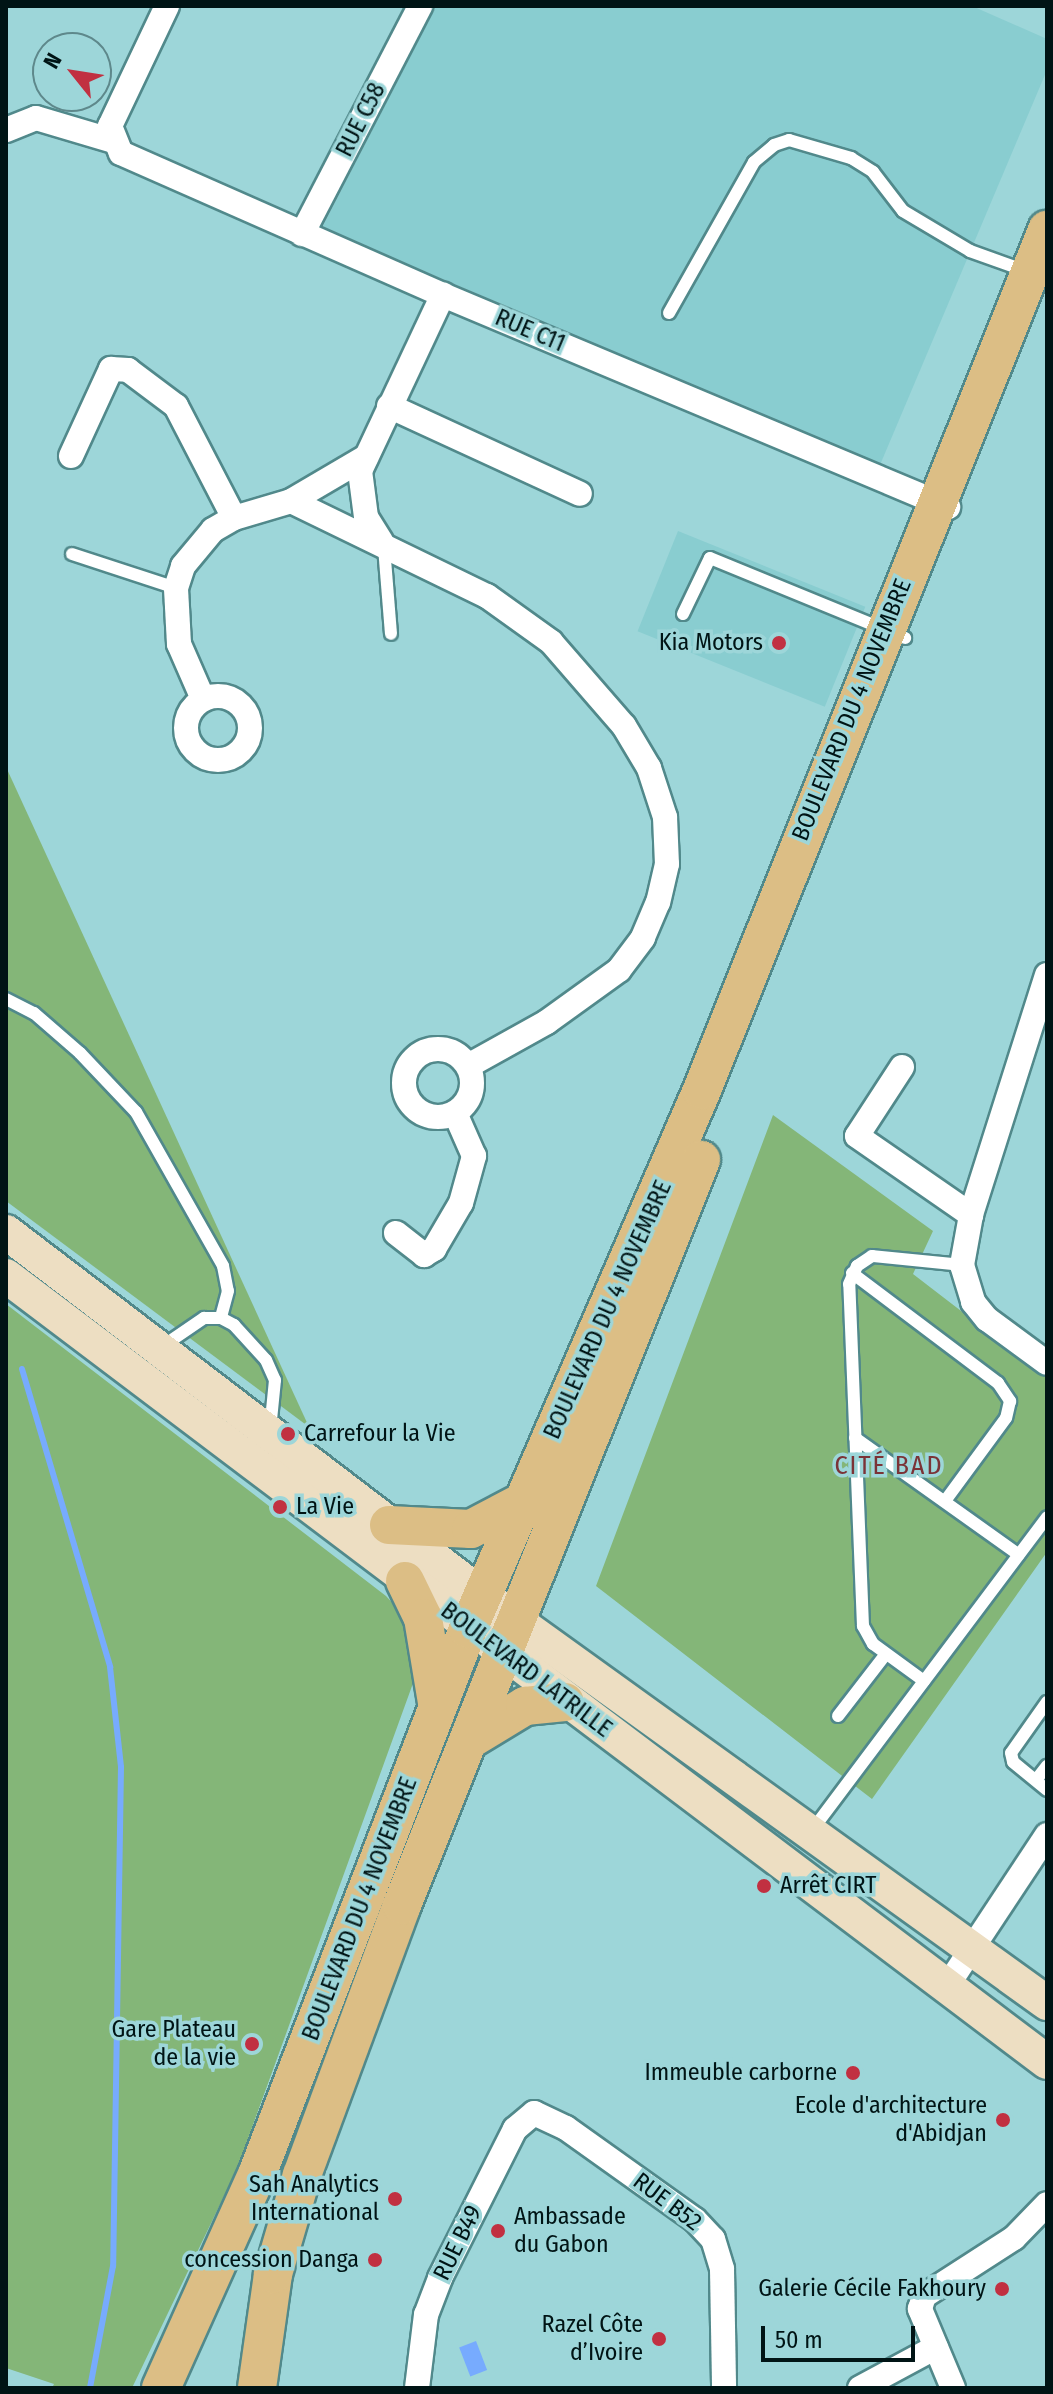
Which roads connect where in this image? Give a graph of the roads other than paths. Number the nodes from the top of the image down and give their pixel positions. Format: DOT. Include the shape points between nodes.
graph roads {
  1 [pos="167,6"];
  2 [pos="420,6"];
  3 [pos="6,130"];
  4 [pos="113,141"];
  5 [pos="1047,230"];
  6 [pos="302,234"];
  7 [pos="1041,279"];
  8 [pos="443,295"];
  9 [pos="669,313"];
  10 [pos="389,406"];
  11 [pos="71,456"];
  12 [pos="366,457"];
  13 [pos="580,494"];
  14 [pos="291,501"];
  15 [pos="945,505"];
  16 [pos="234,518"];
  17 [pos="381,541"];
  18 [pos="72,554"];
  19 [pos="176,588"];
  20 [pos="683,614"];
  21 [pos="391,634"];
  22 [pos="897,634"];
  23 [pos="203,699"];
  24 [pos="1047,975"];
  25 [pos="6,999"];
  26 [pos="468,1066"];
  27 [pos="902,1067"];
  28 [pos="455,1113"];
  29 [pos="971,1215"];
  30 [pos="6,1232"];
  31 [pos="396,1233"];
  32 [pos="962,1265"];
  33 [pos="852,1273"];
  34 [pos="6,1276"];
  35 [pos="221,1318"];
  36 [pos="159,1349"];
  37 [pos="1047,1363"];
  38 [pos="270,1433"];
  39 [pos="855,1438"];
  40 [pos="524,1501"];
  41 [pos="945,1501"];
  42 [pos="1047,1517"];
  43 [pos="389,1525"];
  44 [pos="1019,1555"];
  45 [pos="405,1581"];
  46 [pos="476,1612"];
  47 [pos="509,1636"];
  48 [pos="886,1654"];
  49 [pos="924,1681"];
  50 [pos="565,1702"];
  51 [pos="1047,1702"];
  52 [pos="438,1706"];
  53 [pos="646,1713"];
  54 [pos="838,1716"];
  55 [pos="469,1740"];
  56 [pos="625,1743"];
  57 [pos="1047,1766"];
  58 [pos="1036,1780"];
  59 [pos="1047,1790"];
  60 [pos="811,1832"];
  61 [pos="1047,1835"];
  62 [pos="974,1948"];
  63 [pos="947,1986"];
  64 [pos="1047,2003"];
  65 [pos="1047,2062"];
  66 [pos="534,2113"];
  67 [pos="1047,2204"];
  68 [pos="936,2347"];
  69 [pos="161,2388"];
  70 [pos="257,2388"];
  71 [pos="417,2388"];
  72 [pos="724,2388"];
  73 [pos="860,2388"];
  74 [pos="953,2388"];
  1 -- 4 [label="street" via="110,126"];
  2 -- 6 [label="street, RUE C58"];
  3 -- 4 [label="street, RUE C11" via="36,118"];
  4 -- 6 [label="street, RUE C11" via="121,153"];
  5 -- 7 [label="main road, BOULEVARD DU 4 NOVEMBRE"];
  6 -- 8 [label="street, RUE C11"];
  7 -- 9 [label="lane" via="970,251 903,211 873,172 851,158 789,140 754,162"];
  7 -- 15 [label="main road, BOULEVARD DU 4 NOVEMBRE"];
  8 -- 10 [label="street"];
  8 -- 15 [label="street, RUE C11"];
  10 -- 12 [label="street"];
  10 -- 13 [label="street"];
  11 -- 16 [label="street" via="111,369 128,370 176,406"];
  12 -- 14 [label="street"];
  12 -- 17 [label="street" via="359,493"];
  14 -- 16 [label="street"];
  14 -- 17 [label="street"];
  15 -- 22 [label="main road, BOULEVARD DU 4 NOVEMBRE"];
  16 -- 19 [label="street" via="198,547 183,566"];
  17 -- 21 [label="lane" via="387,553"];
  17 -- 26 [label="street" via="487,596 551,642 624,726 649,768 665,817 667,864 658,902 643,938 619,970 547,1022"];
  18 -- 19 [label="lane"];
  19 -- 23 [label="street" via="179,644"];
  20 -- 22 [label="lane" via="710,558"];
  22 -- 40 [label="main road, BOULEVARD DU 4 NOVEMBRE"];
  22 -- 47 [label="main road, BOULEVARD DU 4 NOVEMBRE" via="652,1288"];
  24 -- 29 [label="street"];
  25 -- 35 [label="lane" via="34,1013 136,1112 223,1266 228,1291"];
  26 -- 28 [label="street" via="472,1092"];
  26 -- 28 [label="street" via="447,1050 434,1049 411,1063 405,1075 409,1101 418,1111 443,1118"];
  27 -- 29 [label="street" via="857,1136"];
  28 -- 31 [label="street" via="474,1156 461,1203 434,1249 424,1255"];
  29 -- 32 [label="street"];
  30 -- 36 [label="main road, BOULEVARD LATRILLE"];
  32 -- 33 [label="lane" via="872,1256"];
  32 -- 37 [label="street" via="973,1302 987,1319"];
  33 -- 39 [label="lane"];
  33 -- 41 [label="lane" via="998,1383 1010,1401 1006,1418"];
  34 -- 45 [label="main road, BOULEVARD LATRILLE"];
  35 -- 36 [label="lane" via="204,1318"];
  35 -- 38 [label="lane" via="250,1342 275,1380"];
  36 -- 38 [label="main road, BOULEVARD LATRILLE"];
  38 -- 43 [label="main road, BOULEVARD LATRILLE"];
  39 -- 41 [label="lane"];
  39 -- 48 [label="lane" via="863,1626"];
  40 -- 43 [label="main road" via="471,1529"];
  40 -- 46 [label="main road, BOULEVARD DU 4 NOVEMBRE"];
  41 -- 44 [label="lane"];
  42 -- 44 [label="lane"];
  43 -- 46 [label="main road, BOULEVARD LATRILLE"];
  44 -- 49 [label="lane"];
  45 -- 46 [label="main road, BOULEVARD LATRILLE"];
  45 -- 52 [label="main road" via="423,1618"];
  46 -- 47 [label="main road, BOULEVARD LATRILLE"];
  46 -- 52 [label="main road, BOULEVARD DU 4 NOVEMBRE"];
  47 -- 50 [label="main road, BOULEVARD LATRILLE"];
  47 -- 53 [label="main road, BOULEVARD LATRILLE"];
  47 -- 55 [label="main road, BOULEVARD DU 4 NOVEMBRE"];
  48 -- 49 [label="lane"];
  48 -- 54 [label="lane"];
  49 -- 60 [label="lane"];
  50 -- 55 [label="main road" via="525,1706"];
  50 -- 56 [label="main road, BOULEVARD LATRILLE"];
  51 -- 58 [label="lane" via="1011,1753 1013,1762"];
  52 -- 69 [label="main road, BOULEVARD DU 4 NOVEMBRE" via="258,2172"];
  53 -- 56 [label="main road"];
  53 -- 60 [label="main road, BOULEVARD LATRILLE"];
  55 -- 70 [label="main road, BOULEVARD DU 4 NOVEMBRE" via="302,2175 273,2274"];
  56 -- 63 [label="main road, BOULEVARD LATRILLE"];
  57 -- 58 [label="lane"];
  58 -- 59 [label="lane"];
  60 -- 62 [label="main road, BOULEVARD LATRILLE"];
  61 -- 62 [label="street"];
  62 -- 63 [label="street"];
  62 -- 64 [label="main road, BOULEVARD LATRILLE"];
  63 -- 65 [label="main road, BOULEVARD LATRILLE"];
  66 -- 71 [label="street, RUE B49" via="515,2129 440,2278 426,2315"];
  66 -- 72 [label="street, RUE B52" via="566,2128 695,2220 713,2239 722,2269"];
  67 -- 68 [label="street" via="1014,2238 924,2296 920,2309"];
  68 -- 73 [label="street"];
  68 -- 74 [label="street"];
}
